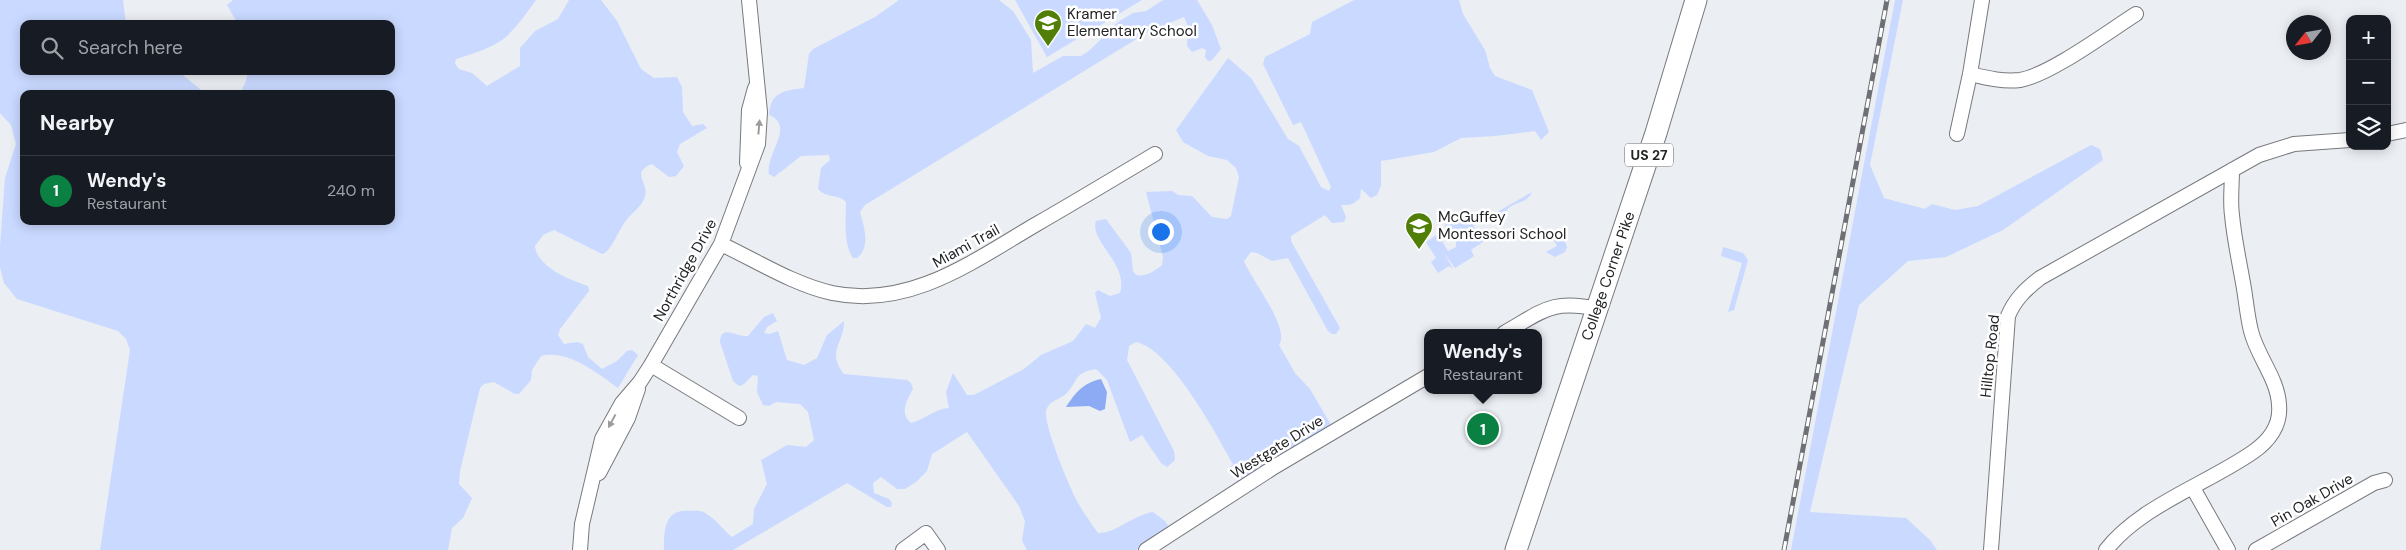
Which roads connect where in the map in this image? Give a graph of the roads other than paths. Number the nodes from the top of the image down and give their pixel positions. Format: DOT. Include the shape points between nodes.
graph roads {
  1 [pos="749,0"];
  2 [pos="1696,0"];
  3 [pos="1982,0"];
  4 [pos="2136,14"];
  5 [pos="1970,74"];
  6 [pos="2406,130"];
  7 [pos="2391,133"];
  8 [pos="1957,134"];
  9 [pos="2346,140"];
  10 [pos="1155,154"];
  11 [pos="2232,170"];
  12 [pos="721,244"];
  13 [pos="1598,309"];
  14 [pos="1511,329"];
  15 [pos="651,365"];
  16 [pos="1424,378"];
  17 [pos="739,418"];
  18 [pos="2385,480"];
  19 [pos="2194,488"];
  20 [pos="580,550"];
  21 [pos="903,550"];
  22 [pos="938,550"];
  23 [pos="1146,550"];
  24 [pos="1516,550"];
  25 [pos="1991,550"];
  26 [pos="2106,550"];
  27 [pos="2228,550"];
  28 [pos="2256,550"];
  1 -- 12 [label="street, Northridge Drive" via="760,112 758,144"];
  2 -- 13 [label="highway, College Corner Pike / US 27"];
  3 -- 5 [label="street"];
  4 -- 5 [label="street" via="2045,71 2021,80 1998,80"];
  5 -- 8 [label="street"];
  6 -- 7 [label="street"];
  9 -- 11 [label="street, Hilltop Road" via="2294,144 2259,155"];
  10 -- 12 [label="street, Miami Trail" via="942,280 890,294 860,296 831,293 781,274"];
  11 -- 19 [label="street" via="2232,215 2251,331 2275,386 2280,404 2279,420 2270,436 2255,450"];
  11 -- 25 [label="street, Hilltop Road" via="2040,278 2013,304 2008,316"];
  12 -- 15 [label="street, Northridge Drive"];
  13 -- 14 [label="street" via="1560,305"];
  13 -- 24 [label="highway, College Corner Pike / US 27"];
  15 -- 17 [label="street"];
  15 -- 20 [label="street, Northridge Drive" via="622,403 602,439 582,524"];
  16 -- 23 [label="street, Westgate Drive" via="1274,467"];
  18 -- 28 [label="street, Pin Oak Drive" via="2374,483"];
  19 -- 26 [label="street" via="2147,513 2126,528"];
  19 -- 27 [label="street"];
  21 -- 22 [label="street" via="926,533"];
}
